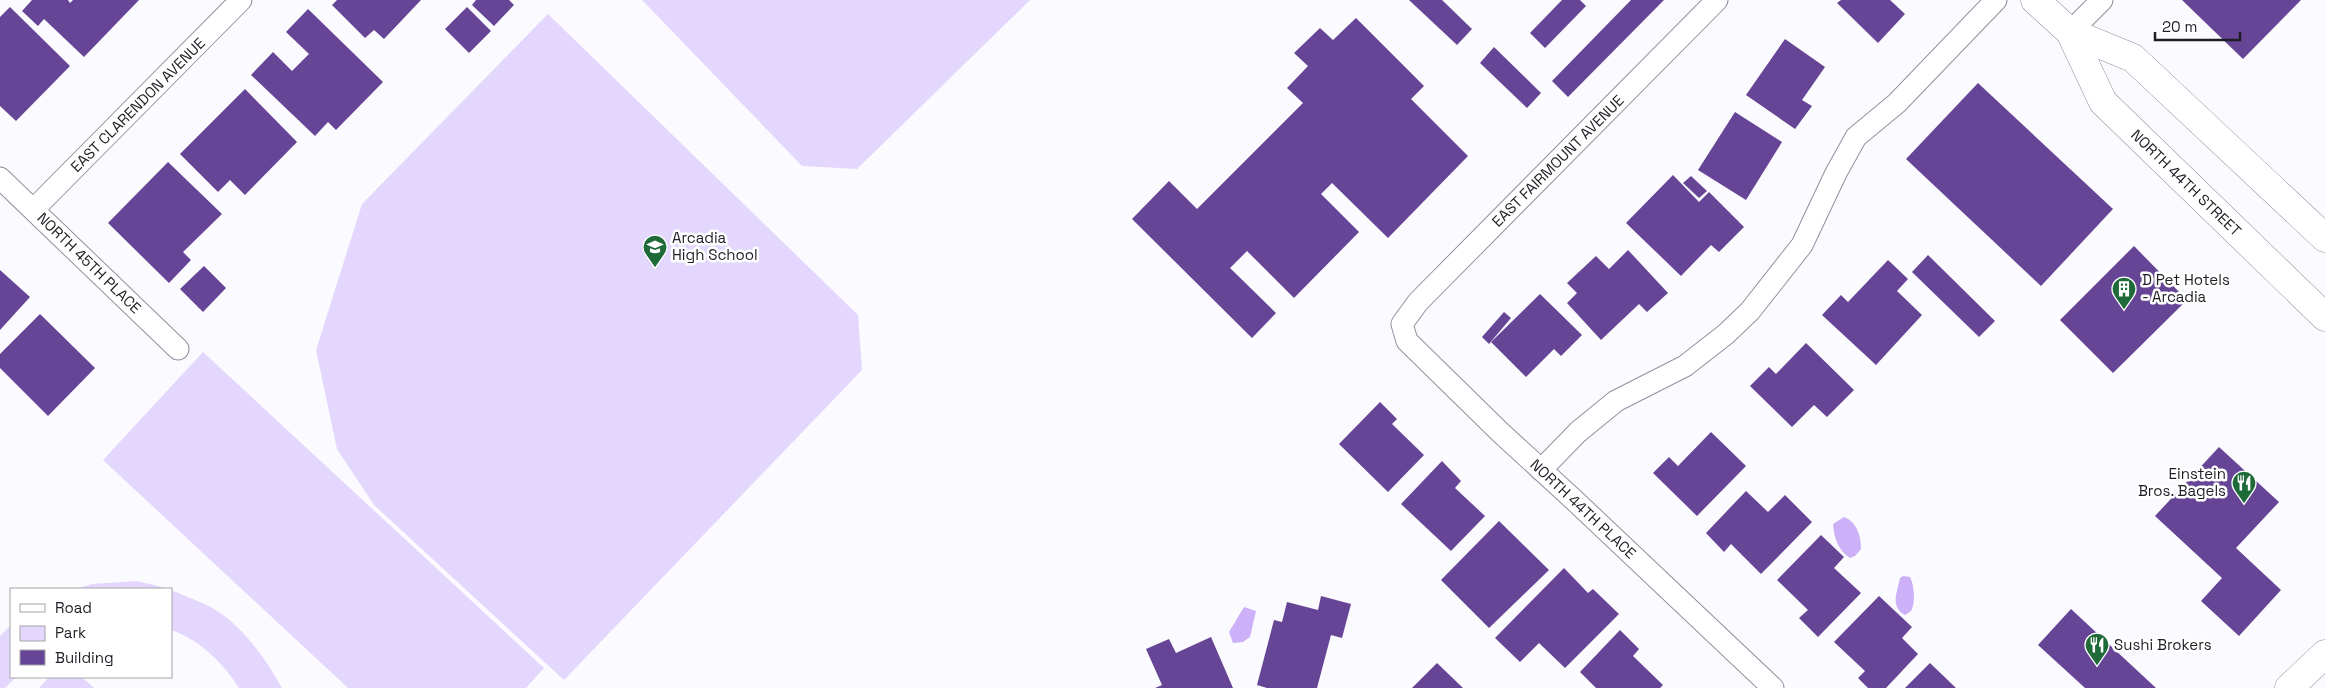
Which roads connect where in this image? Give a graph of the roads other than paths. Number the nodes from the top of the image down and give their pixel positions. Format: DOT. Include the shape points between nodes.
graph roads {
  1 [pos="241,0"];
  2 [pos="1717,0"];
  3 [pos="1996,0"];
  4 [pos="2035,0"];
  5 [pos="2102,0"];
  6 [pos="2070,32"];
  7 [pos="0,178"];
  8 [pos="34,209"];
  9 [pos="2325,238"];
  10 [pos="2325,317"];
  11 [pos="1402,324"];
  12 [pos="178,349"];
  13 [pos="1541,470"];
  14 [pos="2325,654"];
  15 [pos="1773,688"];
  16 [pos="2289,688"];
  1 -- 8 [label="street, EAST CLARENDON AVENUE"];
  2 -- 11 [label="street, EAST FAIRMOUNT AVENUE" via="1418,302"];
  3 -- 13 [label="street" via="1897,102 1856,137 1802,245 1750,311 1685,366 1616,401 1578,432"];
  4 -- 6 [label="main road, NORTH 44TH STREET"];
  5 -- 6 [label="street"];
  6 -- 9 [label="main road, NORTH 44TH STREET" via="2133,58"];
  6 -- 10 [label="main road, NORTH 44TH STREET" via="2103,102"];
  7 -- 8 [label="street, NORTH 45TH PLACE"];
  8 -- 12 [label="street, NORTH 45TH PLACE"];
  11 -- 13 [label="street, NORTH 44TH PLACE" via="1407,341"];
  13 -- 15 [label="street, NORTH 44TH PLACE"];
  14 -- 16 [label="main road"];
}
